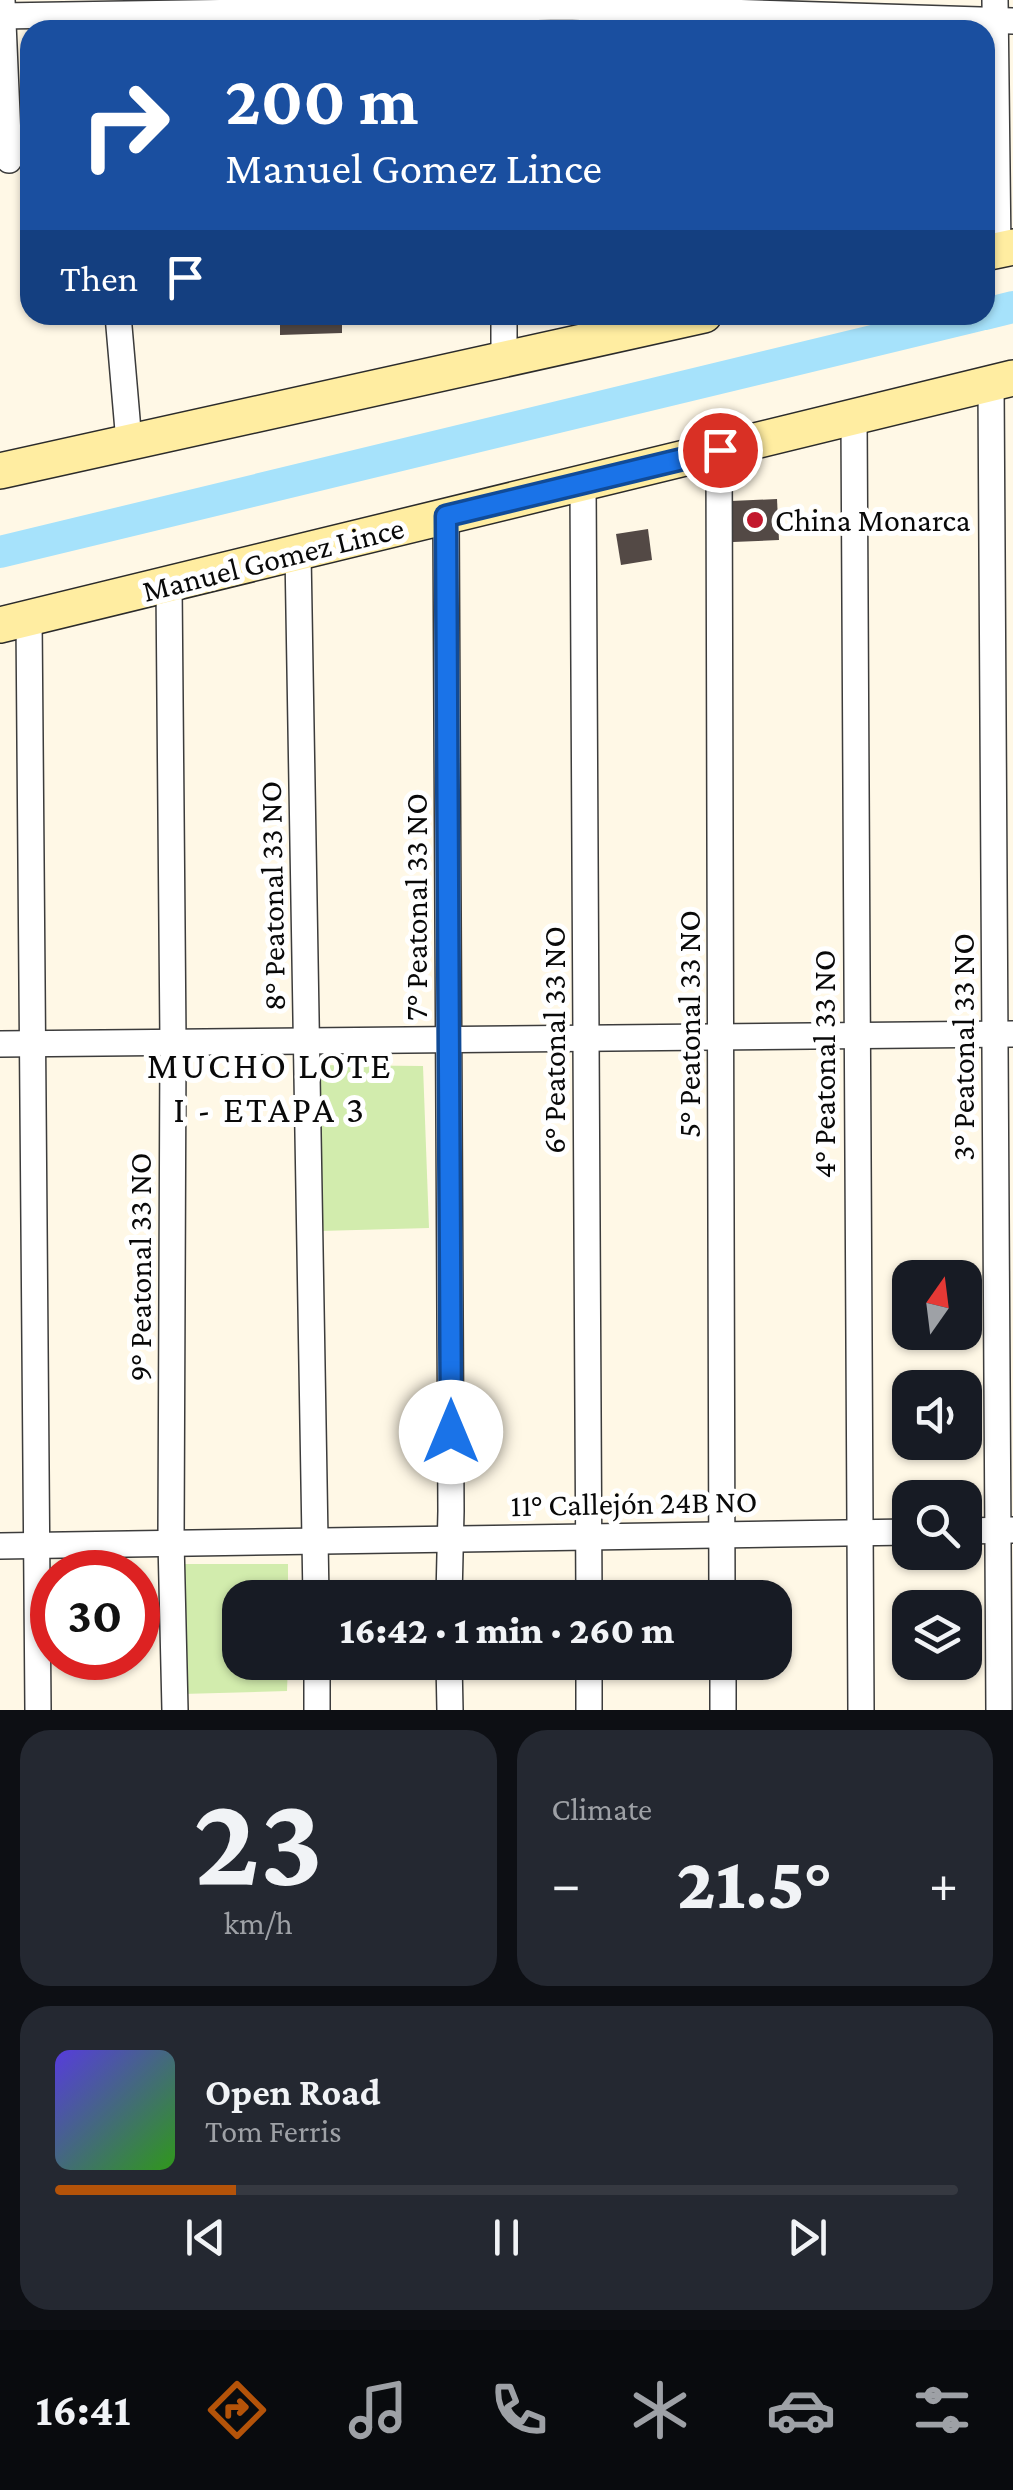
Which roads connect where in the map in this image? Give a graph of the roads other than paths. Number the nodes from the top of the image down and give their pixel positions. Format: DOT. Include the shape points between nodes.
graph roads {
  1 [pos="2,10"];
  2 [pos="507,13"];
  3 [pos="1001,14"];
  4 [pos="995,87"];
  5 [pos="13,160"];
  6 [pos="995,193"];
  7 [pos="999,250"];
  8 [pos="119,325"];
  9 [pos="504,325"];
  10 [pos="659,325"];
  11 [pos="504,359"];
  12 [pos="1002,381"];
  13 [pos="854,417"];
  14 [pos="129,442"];
  15 [pos="720,450"];
  16 [pos="0,471"];
  17 [pos="583,483"];
  18 [pos="446,516"];
  19 [pos="298,553"];
  20 [pos="169,584"];
  21 [pos="14,621"];
  22 [pos="1004,1034"];
  23 [pos="857,1035"];
  24 [pos="722,1037"];
  25 [pos="586,1038"];
  26 [pos="449,1039"];
  27 [pos="307,1040"];
  28 [pos="174,1042"];
  29 [pos="0,1044"];
  30 [pos="34,1044"];
  31 [pos="1006,1530"];
  32 [pos="858,1532"];
  33 [pos="892,1532"];
  34 [pos="723,1534"];
  35 [pos="588,1536"];
  36 [pos="451,1538"];
  37 [pos="316,1540"];
  38 [pos="171,1541"];
  39 [pos="39,1544"];
  40 [pos="0,1546"];
  41 [pos="316,1580"];
  42 [pos="449,1580"];
  43 [pos="588,1580"];
  44 [pos="722,1580"];
  45 [pos="317,1680"];
  46 [pos="450,1680"];
  47 [pos="589,1680"];
  48 [pos="723,1680"];
  49 [pos="38,1710"];
  50 [pos="175,1710"];
  51 [pos="317,1710"];
  52 [pos="450,1710"];
  53 [pos="590,1710"];
  54 [pos="723,1710"];
  55 [pos="861,1710"];
  56 [pos="999,1710"];
  1 -- 2 [label="street"];
  1 -- 5 [label="street"];
  2 -- 3 [label="street"];
  3 -- 4 [label="street"];
  6 -- 7 [label="street"];
  8 -- 14 [label="street"];
  9 -- 11 [label="street"];
  10 -- 11 [label="main road"];
  11 -- 14 [label="main road"];
  12 -- 13 [label="main road, Manuel Gomez Lince"];
  12 -- 22 [label="street, 3° Peatonal 33 NO"];
  13 -- 15 [label="main road, Manuel Gomez Lince"];
  13 -- 23 [label="street, 4° Peatonal 33 NO"];
  14 -- 16 [label="main road"];
  15 -- 17 [label="main road, Manuel Gomez Lince"];
  15 -- 24 [label="street, 5° Peatonal 33 NO"];
  17 -- 18 [label="main road, Manuel Gomez Lince"];
  17 -- 25 [label="street, 6° Peatonal 33 NO"];
  18 -- 19 [label="main road, Manuel Gomez Lince"];
  18 -- 26 [label="street, 7° Peatonal 33 NO"];
  19 -- 20 [label="main road, Manuel Gomez Lince"];
  19 -- 27 [label="street, 8° Peatonal 33 NO"];
  20 -- 21 [label="main road, Manuel Gomez Lince"];
  20 -- 28 [label="street, 9° Peatonal 33 NO"];
  21 -- 30 [label="street"];
  22 -- 23 [label="street"];
  22 -- 31 [label="street, 3° Peatonal 33 NO"];
  23 -- 24 [label="street"];
  23 -- 32 [label="street, 4° Peatonal 33 NO"];
  24 -- 25 [label="street"];
  24 -- 34 [label="street, 5° Peatonal 33 NO"];
  25 -- 26 [label="street"];
  25 -- 35 [label="street, 6° Peatonal 33 NO"];
  26 -- 27 [label="street"];
  26 -- 36 [label="street, 7° Peatonal 33 NO"];
  27 -- 28 [label="street"];
  27 -- 37 [label="street, 8° Peatonal 33 NO"];
  28 -- 30 [label="street"];
  28 -- 38 [label="street, 9° Peatonal 33 NO"];
  29 -- 30 [label="street"];
  30 -- 39 [label="street"];
  31 -- 56 [label="street, 3° Peatonal 33 NO"];
  32 -- 33 [label="street, 11° Callejón 24B NO"];
  32 -- 34 [label="street, 11° Callejón 24B NO"];
  32 -- 55 [label="street, 4° Peatonal 33 NO"];
  34 -- 35 [label="street, 11° Callejón 24B NO"];
  34 -- 44 [label="street, 5° Peatonal 33 NO"];
  35 -- 36 [label="street, 11° Callejón 24B NO"];
  35 -- 43 [label="street, 6° Peatonal 33 NO"];
  36 -- 37 [label="street, 11° Callejón 24B NO"];
  36 -- 42 [label="street, 7° Peatonal 33 NO"];
  37 -- 38 [label="street, 11° Callejón 24B NO"];
  37 -- 41 [label="street, 8° Peatonal 33 NO"];
  38 -- 39 [label="street, 11° Callejón 24B NO"];
  38 -- 50 [label="street, 9° Peatonal 33 NO"];
  39 -- 40 [label="street, 11° Callejón 24B NO"];
  39 -- 49 [label="street"];
  45 -- 51 [label="street"];
  46 -- 52 [label="street"];
  47 -- 53 [label="street"];
  48 -- 54 [label="street"];
}
